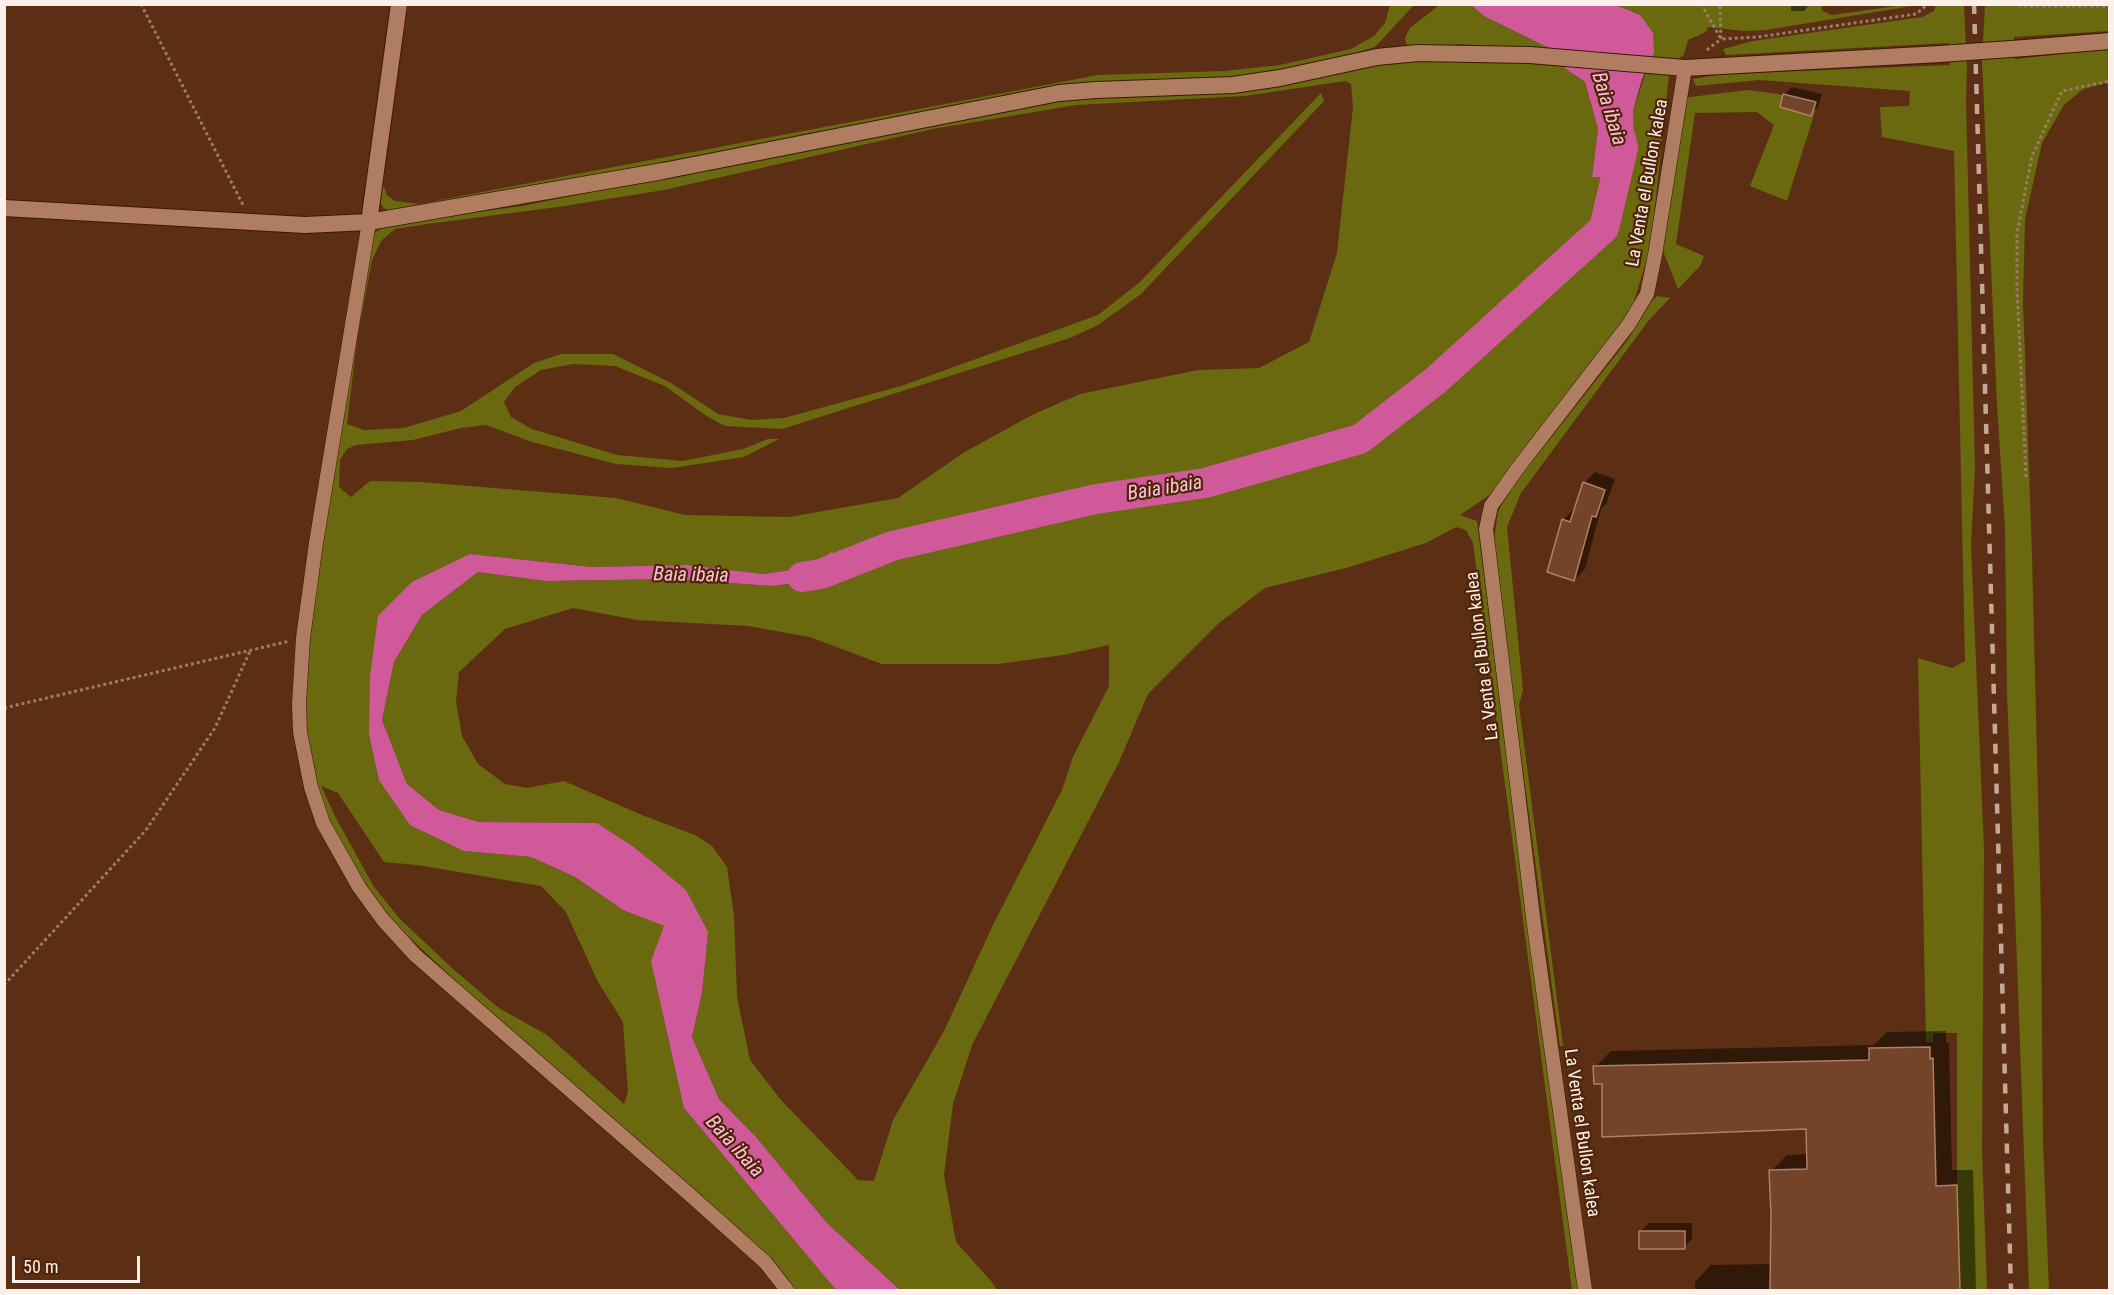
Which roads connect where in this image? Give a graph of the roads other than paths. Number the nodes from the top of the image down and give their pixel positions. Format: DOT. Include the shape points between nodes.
graph roads {
  1 [pos="399,4"];
  2 [pos="2109,41"];
  3 [pos="1685,68"];
  4 [pos="4,208"];
  5 [pos="369,222"];
  6 [pos="787,1290"];
  7 [pos="1585,1290"];
  1 -- 5 [label="street"];
  2 -- 3 [label="street, bridge"];
  3 -- 5 [label="street" via="1530,55 1418,53 1377,57 1233,85 1059,93 663,171"];
  3 -- 7 [label="street, La Venta el Bullon kalea" via="1647,294 1629,324 1516,469 1491,506 1486,529 1534,925"];
  4 -- 5 [label="street" via="305,225"];
  5 -- 6 [label="street" via="303,638 300,732 311,787 324,823 359,887 415,955 765,1262"];
}
